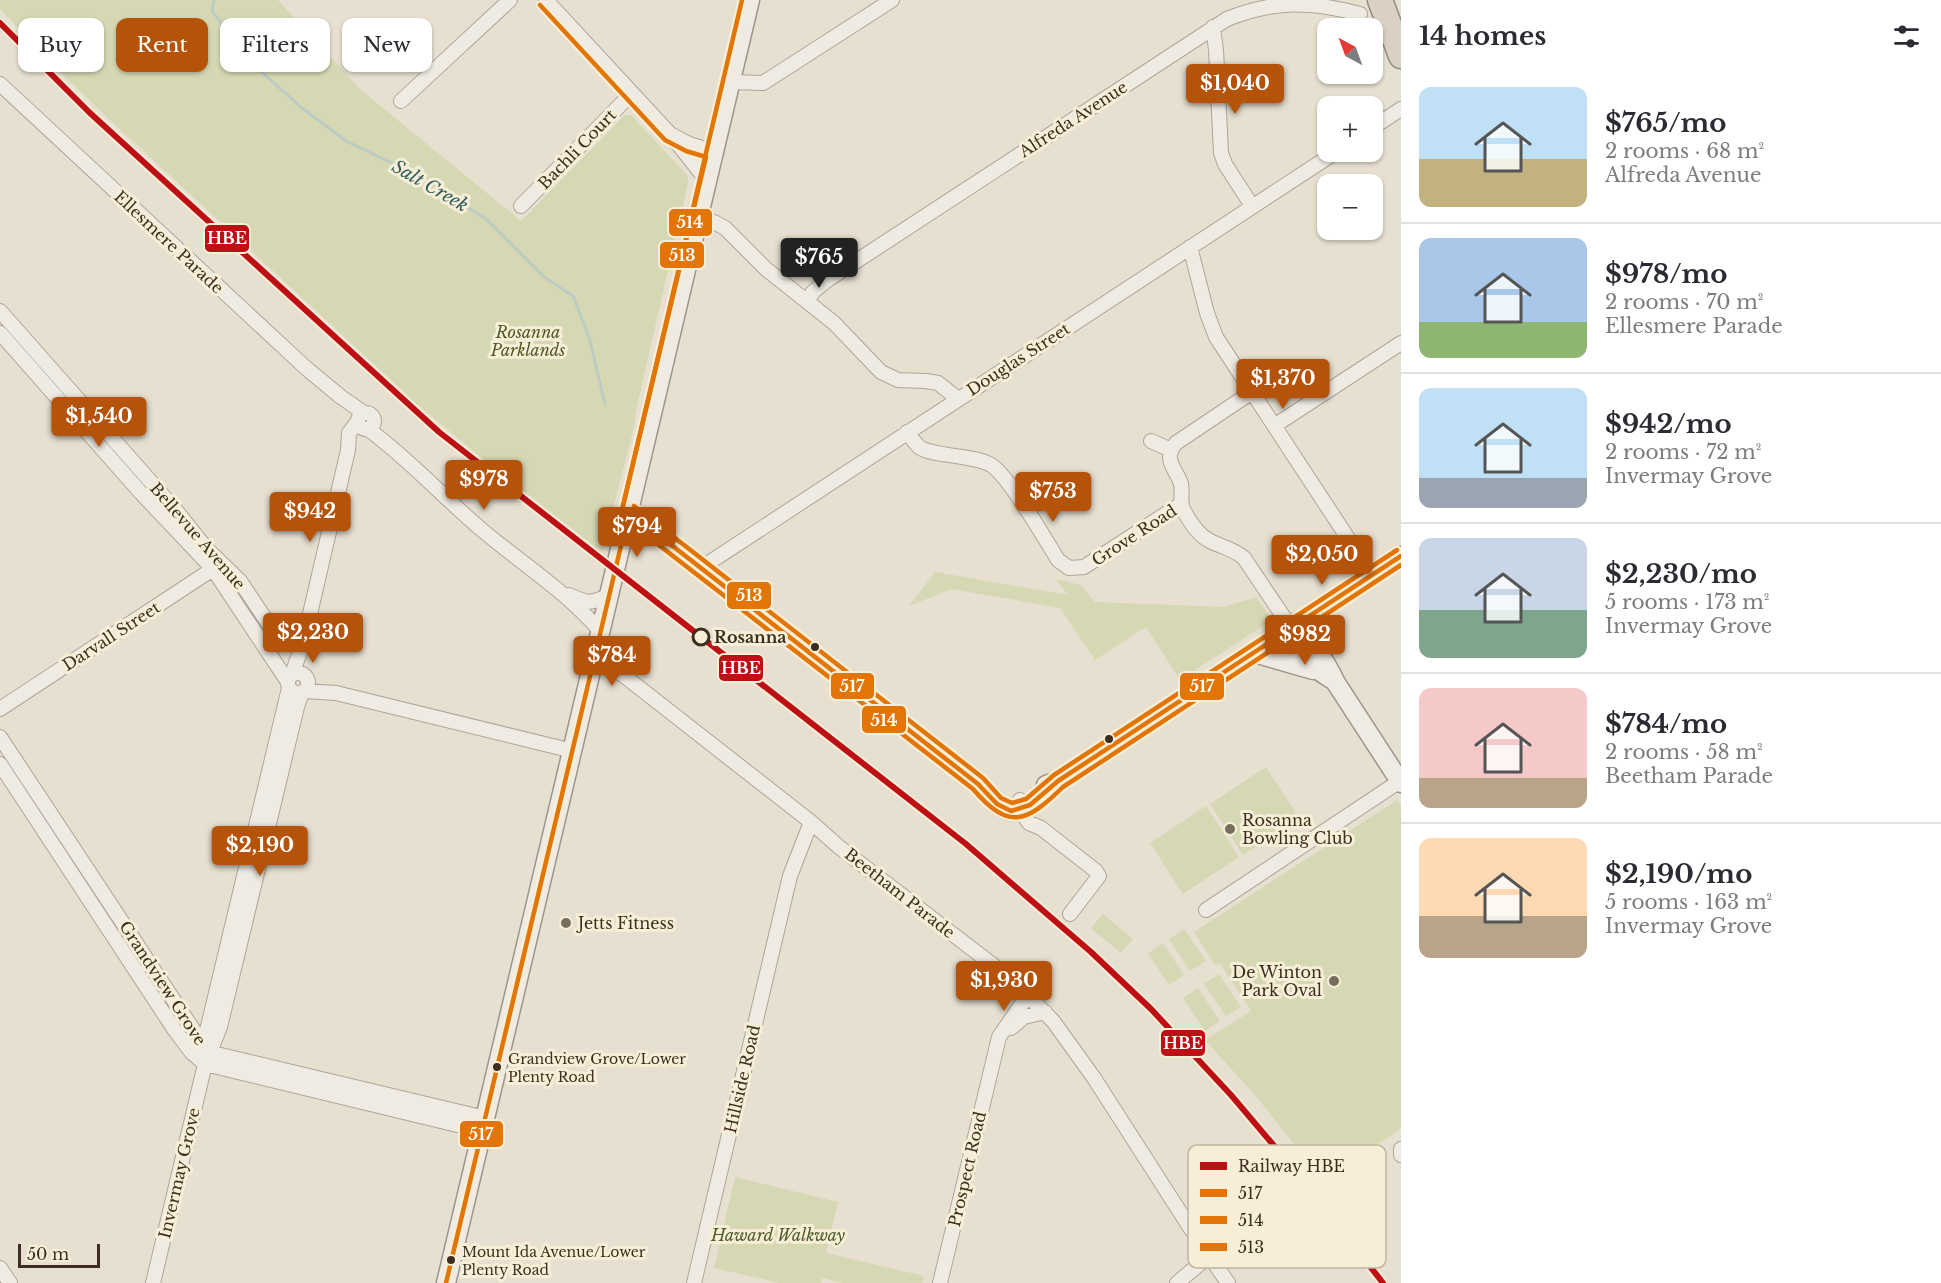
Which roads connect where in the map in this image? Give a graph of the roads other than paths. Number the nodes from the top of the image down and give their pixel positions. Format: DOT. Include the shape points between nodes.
graph roads {
  1 [pos="510,0"];
  2 [pos="546,0"];
  3 [pos="750,0"];
  4 [pos="892,0"];
  5 [pos="1380,0"];
  6 [pos="1360,14"];
  7 [pos="1213,27"];
  8 [pos="1396,30"];
  9 [pos="1401,56"];
  10 [pos="733,74"];
  11 [pos="0,84"];
  12 [pos="632,93"];
  13 [pos="401,101"];
  14 [pos="1401,109"];
  15 [pos="1383,121"];
  16 [pos="670,134"];
  17 [pos="715,152"];
  18 [pos="1320,162"];
  19 [pos="708,182"];
  20 [pos="521,206"];
  21 [pos="1252,206"];
  22 [pos="699,219"];
  23 [pos="1190,247"];
  24 [pos="808,300"];
  25 [pos="0,311"];
  26 [pos="0,333"];
  27 [pos="1401,343"];
  28 [pos="1252,392"];
  29 [pos="953,402"];
  30 [pos="364,422"];
  31 [pos="1274,426"];
  32 [pos="911,430"];
  33 [pos="1151,441"];
  34 [pos="1171,450"];
  35 [pos="1181,504"];
  36 [pos="629,512"];
  37 [pos="1401,556"];
  38 [pos="217,566"];
  39 [pos="701,568"];
  40 [pos="1372,575"];
  41 [pos="558,590"];
  42 [pos="609,595"];
  43 [pos="1291,628"];
  44 [pos="601,632"];
  45 [pos="303,644"];
  46 [pos="1254,652"];
  47 [pos="594,661"];
  48 [pos="1320,672"];
  49 [pos="298,683"];
  50 [pos="1336,683"];
  51 [pos="0,709"];
  52 [pos="0,737"];
  53 [pos="573,751"];
  54 [pos="0,764"];
  55 [pos="1400,782"];
  56 [pos="1018,805"];
  57 [pos="806,818"];
  58 [pos="1206,910"];
  59 [pos="1070,914"];
  60 [pos="1028,995"];
  61 [pos="1045,1012"];
  62 [pos="207,1054"];
  63 [pos="994,1055"];
  64 [pos="483,1124"];
  65 [pos="1188,1223"];
  66 [pos="0,1268"];
  67 [pos="1202,1268"];
  68 [pos="1218,1268"];
  69 [pos="10,1283"];
  70 [pos="153,1283"];
  71 [pos="446,1283"];
  72 [pos="694,1283"];
  73 [pos="940,1283"];
  74 [pos="1178,1283"];
  75 [pos="1228,1283"];
  1 -- 13 [label="street"];
  2 -- 12 [label="street"];
  3 -- 10 [label="main road"];
  4 -- 10 [label="street" via="771,79 757,84"];
  5 -- 8 [label="highway"];
  6 -- 7 [label="street, Alfreda Avenue" via="1324,5 1280,3 1239,13"];
  7 -- 21 [label="street" via="1221,153"];
  7 -- 24 [label="street, Alfreda Avenue" via="826,281"];
  8 -- 9 [label="highway"];
  10 -- 17 [label="main road"];
  11 -- 30 [label="street, Ellesmere Parade"];
  12 -- 16 [label="street"];
  12 -- 20 [label="street, Bachli Court"];
  14 -- 15 [label="street"];
  16 -- 17 [label="street"];
  16 -- 19 [label="street"];
  17 -- 19 [label="main road"];
  18 -- 21 [label="street, Douglas Street"];
  19 -- 22 [label="main road"];
  21 -- 23 [label="street, Douglas Street"];
  22 -- 24 [label="street" via="725,228 766,269"];
  22 -- 36 [label="main road"];
  23 -- 28 [label="street" via="1212,329"];
  23 -- 29 [label="street, Douglas Street"];
  24 -- 29 [label="street" via="847,334 881,372 898,380 942,385"];
  25 -- 38 [label="street, Bellevue Avenue"];
  26 -- 38 [label="street, Bellevue Avenue" via="141,493"];
  27 -- 31 [label="street"];
  28 -- 31 [label="street"];
  28 -- 34 [label="street"];
  29 -- 32 [label="street, Douglas Street"];
  30 -- 41 [label="street, Ellesmere Parade" via="476,525"];
  30 -- 45 [label="street, Invermay Grove" via="348,450"];
  31 -- 40 [label="street"];
  32 -- 35 [label="street, Grove Road" via="934,451 977,459 995,467 1059,560 1069,568 1084,567"];
  32 -- 39 [label="street, Douglas Street"];
  33 -- 34 [label="street"];
  34 -- 35 [label="street" via="1170,464 1181,483"];
  35 -- 43 [label="street, Grove Road" via="1202,536 1244,558"];
  36 -- 39 [label="main road"];
  36 -- 42 [label="main road"];
  37 -- 40 [label="main road"];
  38 -- 45 [label="street, Bellevue Avenue" via="240,581 278,638"];
  38 -- 49 [label="street, Bellevue Avenue"];
  38 -- 51 [label="street, Darvall Street"];
  39 -- 56 [label="main road" via="978,784"];
  40 -- 43 [label="main road"];
  41 -- 42 [label="street, Ellesmere Parade" via="586,603"];
  41 -- 44 [label="street, Ellesmere Parade"];
  42 -- 44 [label="main road"];
  43 -- 46 [label="main road"];
  43 -- 48 [label="main road, Grove Road" via="1294,646"];
  43 -- 50 [label="main road, Grove Road" via="1305,636"];
  44 -- 47 [label="main road"];
  45 -- 49 [label="street, Invermay Grove"];
  46 -- 48 [label="main road"];
  46 -- 56 [label="main road"];
  47 -- 53 [label="main road"];
  47 -- 57 [label="street, Beetham Parade" via="623,675"];
  48 -- 50 [label="main road, Grove Road"];
  49 -- 53 [label="street, Bellevue Avenue"];
  49 -- 62 [label="street, Invermay Grove" via="205,1039"];
  50 -- 55 [label="main road, Grove Road"];
  52 -- 62 [label="street, Grandview Grove"];
  53 -- 64 [label="main road"];
  54 -- 62 [label="street, Grandview Grove" via="174,1029 192,1053"];
  55 -- 58 [label="street"];
  56 -- 59 [label="street" via="1099,876"];
  57 -- 60 [label="street, Beetham Parade"];
  57 -- 72 [label="street, Hillside Road"];
  60 -- 61 [label="street, Beetham Parade"];
  60 -- 63 [label="street, Prospect Road" via="999,1037"];
  61 -- 63 [label="street, Prospect Road" via="1015,1024"];
  61 -- 65 [label="street, Beetham Parade" via="1076,1051"];
  62 -- 64 [label="street, Grandview Grove"];
  62 -- 70 [label="street, Invermay Grove"];
  63 -- 73 [label="street, Prospect Road"];
  64 -- 71 [label="main road"];
  66 -- 69 [label="street"];
  67 -- 74 [label="street"];
  68 -- 75 [label="street, Beetham Parade"];
}
